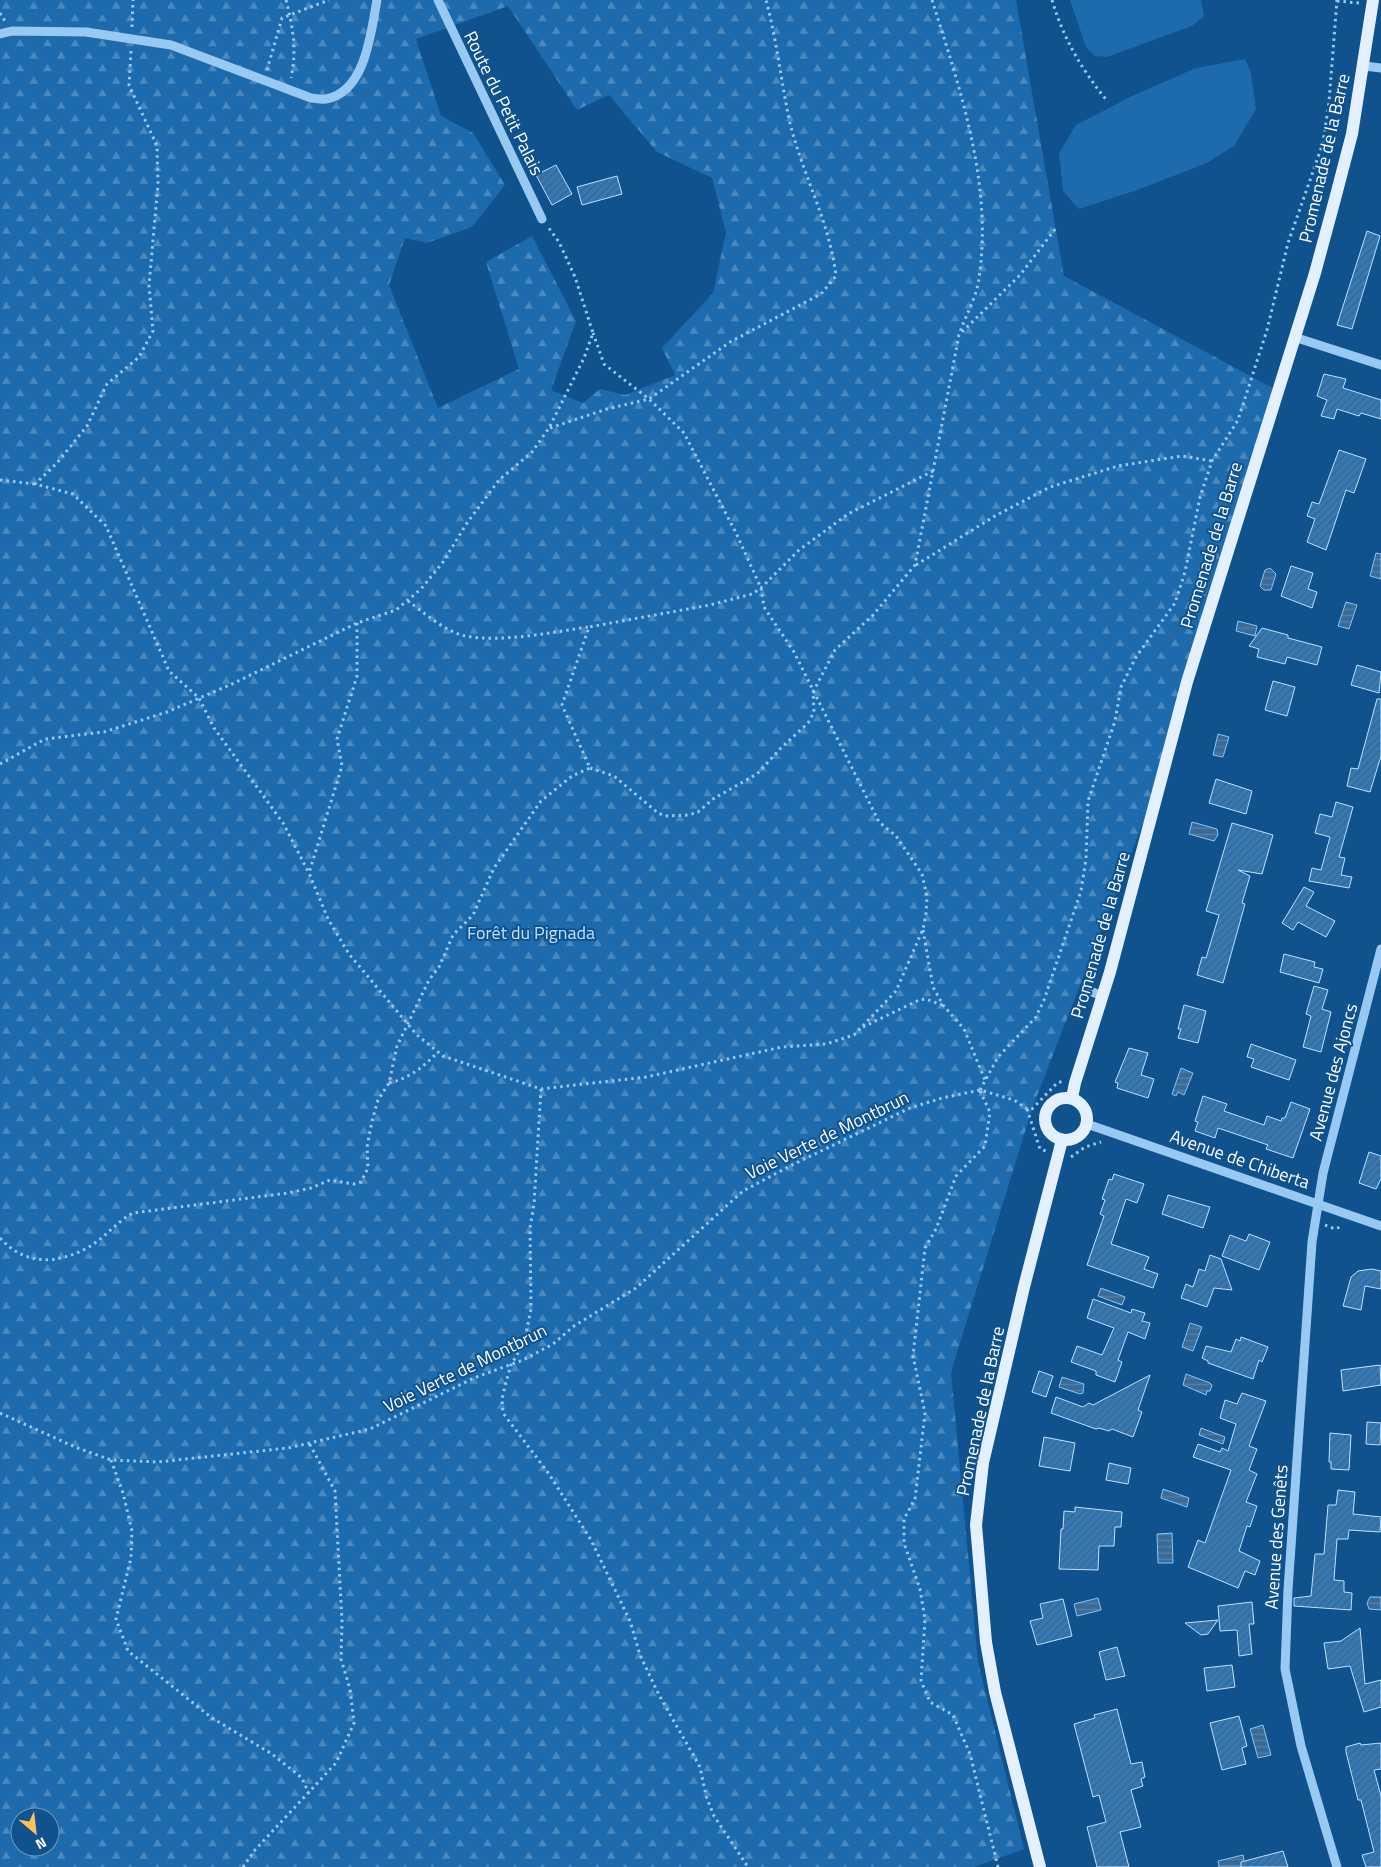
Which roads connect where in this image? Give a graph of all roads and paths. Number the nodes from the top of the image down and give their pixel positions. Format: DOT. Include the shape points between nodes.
graph roads {
  1 [pos="133,0"];
  2 [pos="286,0"];
  3 [pos="329,0"];
  4 [pos="377,0"];
  5 [pos="438,0"];
  6 [pos="766,0"];
  7 [pos="932,0"];
  8 [pos="1052,0"];
  9 [pos="1337,1"];
  10 [pos="1373,2"];
  11 [pos="289,14"];
  12 [pos="0,34"];
  13 [pos="132,39"];
  14 [pos="1364,66"];
  15 [pos="1381,68"];
  16 [pos="265,80"];
  17 [pos="288,89"];
  18 [pos="1108,102"];
  19 [pos="542,219"];
  20 [pos="1056,228"];
  21 [pos="592,333"];
  22 [pos="959,335"];
  23 [pos="1294,337"];
  24 [pos="1381,365"];
  25 [pos="649,399"];
  26 [pos="549,428"];
  27 [pos="1212,461"];
  28 [pos="933,471"];
  29 [pos="0,480"];
  30 [pos="35,484"];
  31 [pos="915,565"];
  32 [pos="760,588"];
  33 [pos="408,600"];
  34 [pos="357,623"];
  35 [pos="589,627"];
  36 [pos="813,692"];
  37 [pos="198,698"];
  38 [pos="0,764"];
  39 [pos="590,768"];
  40 [pos="309,873"];
  41 [pos="923,929"];
  42 [pos="1381,949"];
  43 [pos="943,1005"];
  44 [pos="406,1023"];
  45 [pos="861,1029"];
  46 [pos="438,1052"];
  47 [pos="985,1080"];
  48 [pos="389,1083"];
  49 [pos="1075,1083"];
  50 [pos="541,1089"];
  51 [pos="980,1090"];
  52 [pos="1072,1098"];
  53 [pos="1027,1109"];
  54 [pos="1087,1124"];
  55 [pos="1062,1140"];
  56 [pos="1040,1149"];
  57 [pos="1318,1203"];
  58 [pos="1381,1226"];
  59 [pos="0,1238"];
  60 [pos="511,1364"];
  61 [pos="0,1413"];
  62 [pos="309,1443"];
  63 [pos="111,1460"];
  64 [pos="309,1794"];
  65 [pos="243,1867"];
  66 [pos="748,1867"];
  67 [pos="998,1867"];
  68 [pos="1040,1867"];
  69 [pos="1337,1867"];
  1 -- 13 [label="path"];
  2 -- 11 [label="path"];
  3 -- 11 [label="path"];
  4 -- 17 [label="street" via="362,66 349,87 327,99 310,98"];
  5 -- 19 [label="street, Route du Petit Palais"];
  6 -- 25 [label="path" via="777,40 791,124 833,250 836,276 821,294 730,342"];
  7 -- 22 [label="path" via="967,112 982,212 979,280"];
  8 -- 18 [label="path" via="1058,20 1084,72"];
  9 -- 10 [label="path"];
  9 -- 27 [label="path" via="1323,143 1288,243 1267,330 1238,420"];
  10 -- 14 [label="main road, Promenade de la Barre"];
  11 -- 16 [label="path" via="282,18"];
  11 -- 17 [label="path" via="295,38 295,61"];
  12 -- 13 [label="street" via="12,31 86,32"];
  13 -- 16 [label="street" via="170,45"];
  13 -- 30 [label="path" via="129,85 157,146 158,184 149,285 153,331 139,357 107,384 87,426"];
  14 -- 15 [label="street"];
  14 -- 23 [label="main road, Promenade de la Barre" via="1352,134 1315,273"];
  16 -- 17 [label="street"];
  19 -- 21 [label="path" via="559,242 575,277"];
  20 -- 22 [label="path" via="1020,276"];
  21 -- 25 [label="path" via="604,364"];
  21 -- 26 [label="path" via="584,358"];
  22 -- 28 [label="path"];
  23 -- 24 [label="street"];
  23 -- 49 [label="main road, Promenade de la Barre" via="1187,682 1096,993"];
  25 -- 26 [label="path"];
  25 -- 32 [label="path" via="684,433 736,533"];
  26 -- 33 [label="path" via="532,452 499,480 443,562"];
  27 -- 31 [label="path" via="1182,456 1127,464 1050,487"];
  27 -- 47 [label="path" via="1200,497 1185,572 1175,603 1136,657 1121,687 1114,721 1088,801 1086,859 1081,891 1044,1000 1036,1017 998,1056"];
  28 -- 31 [label="path"];
  28 -- 32 [label="path" via="848,514 799,550"];
  29 -- 30 [label="path"];
  30 -- 37 [label="path" via="73,494 106,526 169,671"];
  31 -- 36 [label="path" via="873,616 835,650"];
  32 -- 35 [label="path" via="752,594 710,605"];
  32 -- 36 [label="path" via="764,607 794,652"];
  33 -- 34 [label="path" via="396,610"];
  33 -- 35 [label="path" via="434,620 465,636 516,638"];
  34 -- 37 [label="path"];
  34 -- 40 [label="path" via="357,676 337,739 342,766"];
  35 -- 39 [label="path" via="562,705"];
  36 -- 39 [label="path" via="814,712 808,723 757,774 713,799 698,812 665,816 614,776"];
  36 -- 41 [label="path" via="879,822 896,836 922,874 927,897"];
  37 -- 38 [label="path" via="167,712 104,732 45,738"];
  37 -- 40 [label="path" via="214,728 283,823"];
  39 -- 44 [label="path" via="572,776 541,801 494,868 473,915 453,935 439,967"];
  40 -- 44 [label="path" via="328,919 348,954"];
  41 -- 43 [label="path" via="933,987"];
  41 -- 45 [label="path" via="896,991"];
  42 -- 57 [label="street, Avenue des Ajoncs"];
  43 -- 45 [label="path" via="926,999 918,1000"];
  43 -- 47 [label="path" via="964,1029"];
  44 -- 46 [label="path"];
  44 -- 48 [label="path"];
  45 -- 50 [label="path" via="845,1039 826,1044 782,1047 646,1077"];
  46 -- 48 [label="path" via="420,1070"];
  46 -- 50 [label="path"];
  47 -- 51 [label="path"];
  48 -- 59 [label="path" via="378,1100 372,1120 367,1147 368,1168 361,1182 330,1180 288,1193 133,1213 87,1249 50,1259 21,1256"];
  49 -- 52 [label="main road, Promenade de la Barre"];
  49 -- 53 [label="path" via="1058,1082 1032,1109"];
  50 -- 60 [label="path" via="530,1228 531,1309 524,1343"];
  51 -- 53 [label="path, Voie Verte de Montbrun" via="1014,1100"];
  51 -- 60 [label="path, Voie Verte de Montbrun" via="910,1108 743,1191 636,1288 574,1326 552,1344"];
  51 -- 67 [label="path" via="990,1112 984,1146 956,1176 936,1229 925,1248 913,1356 926,1413 915,1499 904,1519 904,1543 920,1589 925,1619 921,1681 930,1702 953,1715 970,1754"];
  52 -- 54 [label="main road" via="1085,1108"];
  52 -- 55 [label="main road" via="1057,1100 1044,1116 1048,1132"];
  53 -- 56 [label="path"];
  54 -- 55 [label="main road" via="1075,1139"];
  54 -- 57 [label="street, Avenue de Chiberta"];
  55 -- 68 [label="main road, Promenade de la Barre" via="983,1463 976,1524 986,1642 995,1692"];
  57 -- 58 [label="street, Avenue de Chiberta"];
  57 -- 69 [label="street, Avenue des Genêts" via="1312,1242 1285,1669 1301,1746"];
  60 -- 62 [label="path, Voie Verte de Montbrun" via="474,1378 370,1429"];
  60 -- 66 [label="path" via="502,1399 503,1413 549,1474 591,1540 630,1621 640,1655 659,1695 700,1767 714,1816"];
  61 -- 63 [label="path, Voie Verte de Montbrun" via="75,1448"];
  62 -- 63 [label="path, Voie Verte de Montbrun" via="158,1462"];
  62 -- 64 [label="path" via="335,1491 341,1659 350,1689 354,1723 336,1763"];
  63 -- 64 [label="path" via="132,1531 131,1558 116,1618 128,1651 212,1718 272,1754 302,1778"];
  64 -- 65 [label="path" via="254,1851"];
}
